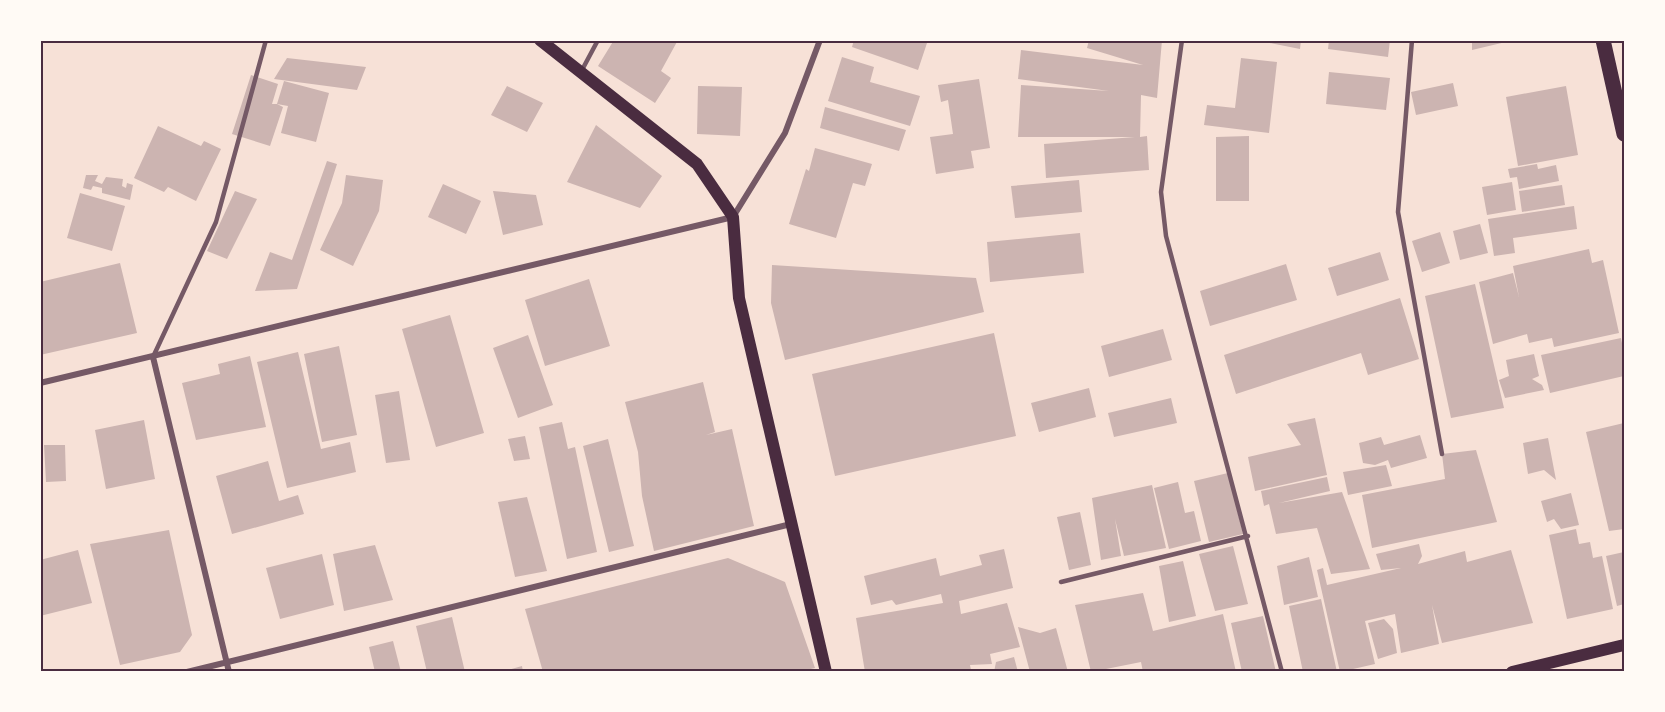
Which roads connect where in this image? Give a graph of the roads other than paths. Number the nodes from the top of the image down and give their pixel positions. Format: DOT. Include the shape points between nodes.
graph roads {
  1 [pos="266,40"];
  2 [pos="540,40"];
  3 [pos="598,40"];
  4 [pos="820,40"];
  5 [pos="1182,40"];
  6 [pos="1412,40"];
  7 [pos="1603,40"];
  8 [pos="581,72"];
  9 [pos="1624,134"];
  10 [pos="733,217"];
  11 [pos="153,357"];
  12 [pos="40,383"];
  13 [pos="1443,454"];
  14 [pos="792,524"];
  15 [pos="1248,536"];
  16 [pos="1061,582"];
  17 [pos="1624,645"];
  18 [pos="227,662"];
  19 [pos="187,672"];
  20 [pos="229,672"];
  21 [pos="826,672"];
  22 [pos="1282,672"];
  23 [pos="1512,672"];
  1 -- 11 [label="lane" via="216,222"];
  2 -- 8 [label="main road"];
  3 -- 8 [label="lane"];
  4 -- 10 [label="street" via="785,133"];
  5 -- 15 [label="lane" via="1161,192 1166,236"];
  6 -- 13 [label="lane" via="1398,212"];
  7 -- 9 [label="main road"];
  8 -- 10 [label="main road" via="697,164"];
  10 -- 11 [label="street"];
  10 -- 14 [label="main road" via="739,298"];
  11 -- 12 [label="street"];
  11 -- 18 [label="street"];
  14 -- 18 [label="street"];
  14 -- 21 [label="main road"];
  15 -- 16 [label="lane"];
  15 -- 22 [label="lane"];
  17 -- 23 [label="main road"];
  18 -- 19 [label="street"];
  18 -- 20 [label="street"];
}
